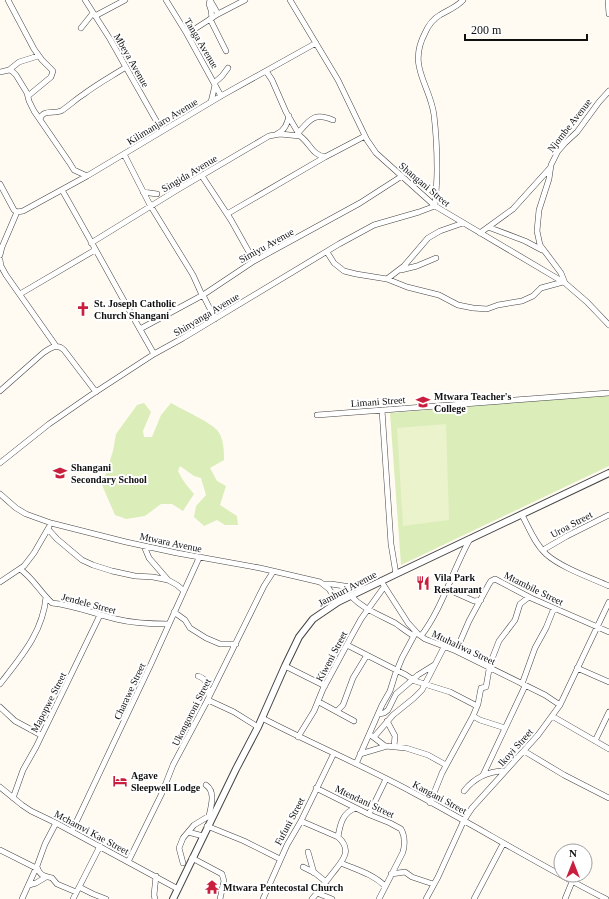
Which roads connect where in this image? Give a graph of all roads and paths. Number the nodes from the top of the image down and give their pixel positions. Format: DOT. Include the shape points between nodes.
graph roads {
  1 [pos="8,0"];
  2 [pos="85,0"];
  3 [pos="125,0"];
  4 [pos="166,0"];
  5 [pos="210,0"];
  6 [pos="246,0"];
  7 [pos="290,0"];
  8 [pos="463,0"];
  9 [pos="608,0"];
  10 [pos="218,14"];
  11 [pos="609,14"];
  12 [pos="94,15"];
  13 [pos="211,18"];
  14 [pos="81,28"];
  15 [pos="187,34"];
  16 [pos="316,43"];
  17 [pos="226,51"];
  18 [pos="38,56"];
  19 [pos="126,68"];
  20 [pos="228,68"];
  21 [pos="9,70"];
  22 [pos="266,71"];
  23 [pos="0,72"];
  24 [pos="215,84"];
  25 [pos="609,91"];
  26 [pos="28,96"];
  27 [pos="221,96"];
  28 [pos="211,102"];
  29 [pos="289,116"];
  30 [pos="40,119"];
  31 [pos="333,120"];
  32 [pos="162,131"];
  33 [pos="277,134"];
  34 [pos="300,134"];
  35 [pos="365,136"];
  36 [pos="124,154"];
  37 [pos="325,157"];
  38 [pos="550,167"];
  39 [pos="87,176"];
  40 [pos="202,176"];
  41 [pos="402,176"];
  42 [pos="0,184"];
  43 [pos="62,190"];
  44 [pos="143,192"];
  45 [pos="157,194"];
  46 [pos="435,206"];
  47 [pos="151,207"];
  48 [pos="17,212"];
  49 [pos="227,214"];
  50 [pos="463,223"];
  51 [pos="488,227"];
  52 [pos="480,233"];
  53 [pos="91,243"];
  54 [pos="95,250"];
  55 [pos="542,250"];
  56 [pos="327,252"];
  57 [pos="0,255"];
  58 [pos="436,258"];
  59 [pos="0,260"];
  60 [pos="254,261"];
  61 [pos="1,265"];
  62 [pos="399,270"];
  63 [pos="387,279"];
  64 [pos="564,282"];
  65 [pos="20,294"];
  66 [pos="203,295"];
  67 [pos="215,319"];
  68 [pos="609,325"];
  69 [pos="140,329"];
  70 [pos="56,346"];
  71 [pos="154,354"];
  72 [pos="0,390"];
  73 [pos="96,392"];
  74 [pos="609,393"];
  75 [pos="382,410"];
  76 [pos="317,414"];
  77 [pos="0,463"];
  78 [pos="609,474"];
  79 [pos="0,494"];
  80 [pos="522,515"];
  81 [pos="609,515"];
  82 [pos="51,523"];
  83 [pos="48,529"];
  84 [pos="470,539"];
  85 [pos="144,546"];
  86 [pos="543,550"];
  87 [pos="199,558"];
  88 [pos="20,569"];
  89 [pos="273,572"];
  90 [pos="396,574"];
  91 [pos="168,580"];
  92 [pos="0,582"];
  93 [pos="324,584"];
  94 [pos="382,584"];
  95 [pos="609,586"];
  96 [pos="364,589"];
  97 [pos="447,589"];
  98 [pos="184,591"];
  99 [pos="351,596"];
  100 [pos="46,597"];
  101 [pos="529,597"];
  102 [pos="481,600"];
  103 [pos="338,602"];
  104 [pos="609,602"];
  105 [pos="554,608"];
  106 [pos="368,609"];
  107 [pos="174,612"];
  108 [pos="100,615"];
  109 [pos="169,624"];
  110 [pos="597,626"];
  111 [pos="609,632"];
  112 [pos="417,635"];
  113 [pos="236,644"];
  114 [pos="347,645"];
  115 [pos="444,647"];
  116 [pos="456,651"];
  117 [pos="367,655"];
  118 [pos="434,665"];
  119 [pos="285,666"];
  120 [pos="489,668"];
  121 [pos="577,668"];
  122 [pos="397,670"];
  123 [pos="198,676"];
  124 [pos="412,680"];
  125 [pos="217,681"];
  126 [pos="609,682"];
  127 [pos="0,684"];
  128 [pos="207,684"];
  129 [pos="426,684"];
  130 [pos="523,685"];
  131 [pos="325,686"];
  132 [pos="208,699"];
  133 [pos="319,702"];
  134 [pos="560,705"];
  135 [pos="477,706"];
  136 [pos="0,707"];
  137 [pos="337,711"];
  138 [pos="609,712"];
  139 [pos="378,714"];
  140 [pos="473,716"];
  141 [pos="552,716"];
  142 [pos="262,718"];
  143 [pos="354,721"];
  144 [pos="388,721"];
  145 [pos="258,727"];
  146 [pos="504,728"];
  147 [pos="369,733"];
  148 [pos="41,735"];
  149 [pos="298,737"];
  150 [pos="374,737"];
  151 [pos="595,741"];
  152 [pos="387,746"];
  153 [pos="394,746"];
  154 [pos="609,749"];
  155 [pos="524,751"];
  156 [pos="334,753"];
  157 [pos="360,754"];
  158 [pos="356,764"];
  159 [pos="446,766"];
  160 [pos="505,771"];
  161 [pos="483,775"];
  162 [pos="386,779"];
  163 [pos="206,785"];
  164 [pos="0,787"];
  165 [pos="316,788"];
  166 [pos="464,791"];
  167 [pos="13,798"];
  168 [pos="609,798"];
  169 [pos="430,803"];
  170 [pos="356,808"];
  171 [pos="369,814"];
  172 [pos="464,820"];
  173 [pos="301,821"];
  174 [pos="56,823"];
  175 [pos="207,826"];
  176 [pos="72,832"];
  177 [pos="188,832"];
  178 [pos="203,836"];
  179 [pos="338,837"];
  180 [pos="503,844"];
  181 [pos="100,846"];
  182 [pos="0,850"];
  183 [pos="308,852"];
  184 [pos="192,858"];
  185 [pos="280,859"];
  186 [pos="128,862"];
  187 [pos="184,863"];
  188 [pos="341,863"];
  189 [pos="303,867"];
  190 [pos="36,868"];
  191 [pos="314,872"];
  192 [pos="553,872"];
  193 [pos="391,874"];
  194 [pos="156,876"];
  195 [pos="46,877"];
  196 [pos="379,880"];
  197 [pos="388,880"];
  198 [pos="326,882"];
  199 [pos="572,883"];
  200 [pos="574,883"];
  201 [pos="433,884"];
  202 [pos="29,885"];
  203 [pos="385,886"];
  204 [pos="178,888"];
  205 [pos="78,890"];
  206 [pos="317,894"];
  207 [pos="22,899"];
  208 [pos="73,899"];
  209 [pos="106,899"];
  210 [pos="155,899"];
  211 [pos="173,899"];
  212 [pos="220,899"];
  213 [pos="263,899"];
  214 [pos="312,899"];
  215 [pos="332,899"];
  216 [pos="379,899"];
  217 [pos="426,899"];
  218 [pos="474,899"];
  219 [pos="565,899"];
  220 [pos="606,899"];
  1 -- 18 [label="street"];
  2 -- 12 [label="street, Mbeya Avenue"];
  3 -- 12 [label="street"];
  4 -- 15 [label="street, Tanga Avenue"];
  5 -- 10 [label="street"];
  5 -- 13 [label="street"];
  6 -- 10 [label="street"];
  7 -- 16 [label="street, Shangani Street"];
  8 -- 46 [label="street" via="430,24 422,38 419,54 419,70 431,100 434,116 437,170"];
  9 -- 11 [label="street"];
  10 -- 13 [label="street"];
  12 -- 14 [label="street"];
  12 -- 19 [label="street, Mbeya Avenue"];
  13 -- 15 [label="street"];
  13 -- 17 [label="street"];
  15 -- 24 [label="street, Tanga Avenue"];
  16 -- 22 [label="street, Kilimanjaro Avenue"];
  16 -- 35 [label="street, Shangani Street" via="338,80"];
  18 -- 21 [label="street" via="19,62"];
  18 -- 26 [label="street" via="52,69 52,75"];
  19 -- 30 [label="street" via="65,108 44,113"];
  19 -- 32 [label="street, Mbeya Avenue"];
  20 -- 24 [label="street"];
  21 -- 23 [label="street"];
  21 -- 26 [label="street" via="14,72"];
  22 -- 27 [label="street, Kilimanjaro Avenue"];
  22 -- 29 [label="street"];
  24 -- 27 [label="street, Tanga Avenue"];
  24 -- 28 [label="street"];
  25 -- 38 [label="street, Njombe Avenue" via="577,132 562,146"];
  26 -- 30 [label="street"];
  27 -- 28 [label="street, Kilimanjaro Avenue"];
  28 -- 32 [label="street, Kilimanjaro Avenue"];
  29 -- 33 [label="street" via="284,129"];
  29 -- 34 [label="street"];
  30 -- 39 [label="street" via="74,170"];
  31 -- 34 [label="street" via="315,117"];
  32 -- 36 [label="street, Kilimanjaro Avenue"];
  33 -- 34 [label="street, Singida Avenue"];
  33 -- 40 [label="street, Singida Avenue" via="256,143"];
  34 -- 37 [label="street" via="315,153"];
  35 -- 37 [label="street"];
  35 -- 41 [label="street, Shangani Street" via="373,149"];
  36 -- 39 [label="street, Kilimanjaro Avenue"];
  36 -- 44 [label="street"];
  37 -- 49 [label="street"];
  38 -- 51 [label="street" via="513,209"];
  38 -- 55 [label="street, Njombe Avenue" via="549,179 538,213 537,234"];
  39 -- 43 [label="street, Kilimanjaro Avenue"];
  40 -- 47 [label="street, Singida Avenue"];
  40 -- 49 [label="street"];
  41 -- 46 [label="street, Shangani Street"];
  41 -- 60 [label="street, Simiyu Avenue" via="360,203"];
  42 -- 48 [label="street"];
  43 -- 48 [label="street, Kilimanjaro Avenue"];
  43 -- 53 [label="street"];
  44 -- 45 [label="street"];
  44 -- 47 [label="street"];
  46 -- 50 [label="street, Shangani Street"];
  46 -- 56 [label="street, Shinyanga Avenue" via="374,225"];
  47 -- 53 [label="street, Singida Avenue"];
  47 -- 66 [label="street"];
  48 -- 57 [label="street"];
  49 -- 60 [label="street"];
  50 -- 52 [label="street, Shangani Street"];
  50 -- 62 [label="street" via="453,225 428,238"];
  51 -- 52 [label="street"];
  51 -- 55 [label="street"];
  52 -- 64 [label="street, Shangani Street"];
  53 -- 54 [label="street"];
  54 -- 65 [label="street"];
  54 -- 69 [label="street"];
  55 -- 64 [label="street, Njombe Avenue" via="561,272"];
  56 -- 63 [label="street" via="334,263 344,271"];
  56 -- 67 [label="street, Shinyanga Avenue"];
  58 -- 62 [label="street"];
  59 -- 61 [label="street"];
  60 -- 66 [label="street, Simiyu Avenue"];
  61 -- 65 [label="street"];
  62 -- 63 [label="street"];
  63 -- 64 [label="street" via="434,293 462,306 487,309 522,301 533,296 541,288"];
  64 -- 68 [label="street, Shangani Street"];
  65 -- 70 [label="street"];
  66 -- 67 [label="street"];
  66 -- 69 [label="street, Simiyu Avenue"];
  67 -- 71 [label="street, Shinyanga Avenue"];
  69 -- 71 [label="street"];
  70 -- 72 [label="street" via="43,353"];
  70 -- 73 [label="street" via="64,350"];
  71 -- 73 [label="street, Shinyanga Avenue"];
  73 -- 77 [label="street, Shinyanga Avenue"];
  74 -- 75 [label="street, Limani Street"];
  75 -- 76 [label="street, Limani Street"];
  75 -- 90 [label="street" via="391,544"];
  78 -- 80 [label="street, Jamhuri Avenue"];
  79 -- 82 [label="street, Mtwara Avenue" via="26,514"];
  80 -- 84 [label="street, Jamhuri Avenue"];
  80 -- 86 [label="street"];
  81 -- 86 [label="street, Uroa Street"];
  82 -- 83 [label="street"];
  82 -- 85 [label="street, Mtwara Avenue"];
  83 -- 88 [label="street" via="34,553"];
  83 -- 91 [label="street" via="82,560 93,565 135,576"];
  84 -- 90 [label="street, Jamhuri Avenue"];
  84 -- 97 [label="street"];
  85 -- 87 [label="street, Mtwara Avenue"];
  85 -- 91 [label="street" via="149,558"];
  86 -- 95 [label="street" via="557,562"];
  87 -- 89 [label="street, Mtwara Avenue"];
  87 -- 98 [label="street, Charawe Street"];
  88 -- 92 [label="street"];
  88 -- 100 [label="street, Jendele Street"];
  89 -- 93 [label="street, Mtwara Avenue"];
  89 -- 113 [label="street, Ukongoroni Street"];
  90 -- 94 [label="street, Jamhuri Avenue"];
  91 -- 98 [label="street"];
  93 -- 96 [label="street, Mtwara Avenue"];
  93 -- 103 [label="street"];
  94 -- 96 [label="street, Jamhuri Avenue"];
  94 -- 106 [label="street, Kiweni Street"];
  94 -- 112 [label="street, Mtuhaliwa Street"];
  96 -- 99 [label="street, Jamhuri Avenue"];
  97 -- 102 [label="street" via="474,601"];
  97 -- 112 [label="street" via="433,617"];
  98 -- 107 [label="street, Charawe Street"];
  99 -- 103 [label="street, Jamhuri Avenue"];
  99 -- 106 [label="street"];
  100 -- 108 [label="street, Jendele Street" via="52,603"];
  100 -- 127 [label="street" via="41,620 32,640"];
  101 -- 102 [label="street, Mtambile Street" via="495,579 489,584"];
  101 -- 105 [label="street, Mtambile Street"];
  101 -- 120 [label="street" via="520,604 515,620 499,642"];
  102 -- 116 [label="street, Mtambile Street"];
  103 -- 119 [label="street, Jamhuri Avenue" via="306,626"];
  104 -- 110 [label="street, Ikoyi Street"];
  105 -- 110 [label="street, Mtambile Street"];
  105 -- 130 [label="street" via="535,648"];
  106 -- 112 [label="street"];
  106 -- 114 [label="street, Kiweni Street"];
  107 -- 109 [label="street, Charawe Street"];
  107 -- 113 [label="street" via="185,620 190,628 206,638 220,644"];
  108 -- 109 [label="street, Jendele Street" via="127,621"];
  108 -- 148 [label="street, Mapopwe Street"];
  109 -- 176 [label="street, Charawe Street"];
  110 -- 111 [label="street, Mtambile Street"];
  110 -- 121 [label="street, Ikoyi Street"];
  112 -- 115 [label="street, Mtuhaliwa Street"];
  112 -- 122 [label="street"];
  113 -- 125 [label="street, Ukongoroni Street"];
  114 -- 117 [label="street"];
  114 -- 131 [label="street, Kiweni Street"];
  115 -- 116 [label="street, Mtuhaliwa Street"];
  115 -- 118 [label="street"];
  116 -- 120 [label="street, Mtuhaliwa Street"];
  117 -- 122 [label="street"];
  117 -- 137 [label="street" via="353,678 344,703"];
  118 -- 124 [label="street"];
  118 -- 129 [label="street"];
  119 -- 131 [label="street"];
  119 -- 142 [label="street, Jamhuri Avenue"];
  120 -- 130 [label="street, Mtuhaliwa Street"];
  120 -- 135 [label="street" via="486,687 481,688"];
  121 -- 126 [label="street"];
  121 -- 134 [label="street, Ikoyi Street"];
  122 -- 124 [label="street"];
  122 -- 139 [label="street"];
  123 -- 128 [label="street"];
  124 -- 129 [label="street"];
  124 -- 139 [label="street" via="395,696 388,710"];
  125 -- 128 [label="street"];
  125 -- 132 [label="street, Ukongoroni Street"];
  128 -- 132 [label="street"];
  129 -- 135 [label="street" via="450,692"];
  129 -- 144 [label="street"];
  130 -- 134 [label="street, Mtuhaliwa Street"];
  130 -- 146 [label="street"];
  131 -- 133 [label="street, Kiweni Street"];
  132 -- 145 [label="street"];
  132 -- 186 [label="street, Ukongoroni Street" via="173,765"];
  133 -- 137 [label="street"];
  133 -- 149 [label="street, Kiweni Street"];
  134 -- 141 [label="street, Ikoyi Street"];
  135 -- 140 [label="street"];
  136 -- 148 [label="street" via="15,721"];
  137 -- 143 [label="street"];
  138 -- 151 [label="street"];
  139 -- 147 [label="street"];
  140 -- 146 [label="street"];
  140 -- 159 [label="street"];
  141 -- 151 [label="street"];
  141 -- 155 [label="street, Ikoyi Street"];
  142 -- 145 [label="street, Jamhuri Avenue"];
  142 -- 149 [label="street, Kangani Street"];
  144 -- 150 [label="street"];
  144 -- 153 [label="street" via="395,736"];
  145 -- 175 [label="street, Jamhuri Avenue"];
  146 -- 161 [label="street"];
  147 -- 150 [label="street"];
  147 -- 157 [label="street"];
  148 -- 167 [label="street, Mapopwe Street" via="23,770"];
  149 -- 156 [label="street, Kangani Street"];
  150 -- 152 [label="street"];
  151 -- 154 [label="street"];
  152 -- 153 [label="street"];
  152 -- 157 [label="street"];
  153 -- 159 [label="street" via="428,755"];
  155 -- 160 [label="street, Ikoyi Street"];
  155 -- 168 [label="street"];
  156 -- 158 [label="street, Kangani Street"];
  156 -- 165 [label="street, Fufuni Street"];
  157 -- 158 [label="street"];
  158 -- 162 [label="street, Kangani Street"];
  159 -- 169 [label="street"];
  160 -- 161 [label="street"];
  160 -- 172 [label="street, Ikoyi Street"];
  161 -- 166 [label="street"];
  162 -- 169 [label="street, Kangani Street"];
  162 -- 171 [label="street"];
  163 -- 177 [label="street" via="211,790 212,798 209,816"];
  164 -- 167 [label="street, Mchamvi Kae Street"];
  165 -- 170 [label="street, Mtendani Street"];
  165 -- 173 [label="street, Fufuni Street"];
  167 -- 174 [label="street, Mchamvi Kae Street" via="31,811"];
  169 -- 172 [label="street, Kangani Street"];
  170 -- 171 [label="street, Mtendani Street"];
  170 -- 179 [label="street" via="346,813 339,827"];
  171 -- 193 [label="street, Mtendani Street" via="395,825 403,832 404,849"];
  172 -- 180 [label="street, Kangani Street"];
  172 -- 201 [label="street, Ikoyi Street"];
  173 -- 179 [label="street"];
  173 -- 185 [label="street, Fufuni Street"];
  174 -- 176 [label="street, Mchamvi Kae Street"];
  174 -- 190 [label="street"];
  175 -- 178 [label="street, Jamhuri Avenue"];
  175 -- 185 [label="street"];
  176 -- 181 [label="street, Mchamvi Kae Street"];
  177 -- 178 [label="street"];
  177 -- 187 [label="street" via="179,848"];
  178 -- 184 [label="street, Jamhuri Avenue"];
  179 -- 188 [label="street" via="345,848"];
  180 -- 192 [label="street, Kangani Street"];
  180 -- 218 [label="street"];
  181 -- 186 [label="street, Mchamvi Kae Street"];
  181 -- 205 [label="street"];
  182 -- 190 [label="street"];
  183 -- 191 [label="street"];
  184 -- 204 [label="street, Jamhuri Avenue"];
  184 -- 212 [label="street" via="222,874 224,881"];
  185 -- 213 [label="street, Fufuni Street"];
  186 -- 194 [label="street, Mchamvi Kae Street"];
  188 -- 196 [label="street"];
  188 -- 198 [label="street"];
  189 -- 191 [label="street"];
  190 -- 195 [label="street"];
  190 -- 202 [label="street"];
  191 -- 198 [label="street"];
  193 -- 197 [label="street, Mtendani Street"];
  193 -- 201 [label="street" via="405,872"];
  194 -- 204 [label="street, Mchamvi Kae Street"];
  194 -- 210 [label="street"];
  195 -- 202 [label="street"];
  195 -- 205 [label="street" via="52,878 57,884"];
  196 -- 197 [label="street"];
  196 -- 203 [label="street"];
  197 -- 203 [label="street, Mtendani Street"];
  198 -- 206 [label="street"];
  199 -- 219 [label="street"];
  200 -- 220 [label="street, Kangani Street"];
  201 -- 217 [label="street, Ikoyi Street"];
  202 -- 207 [label="street"];
  203 -- 216 [label="street, Mtendani Street"];
  204 -- 211 [label="street, Jamhuri Avenue"];
  205 -- 208 [label="street"];
  205 -- 209 [label="street"];
  206 -- 214 [label="street"];
  206 -- 215 [label="street"];
}
